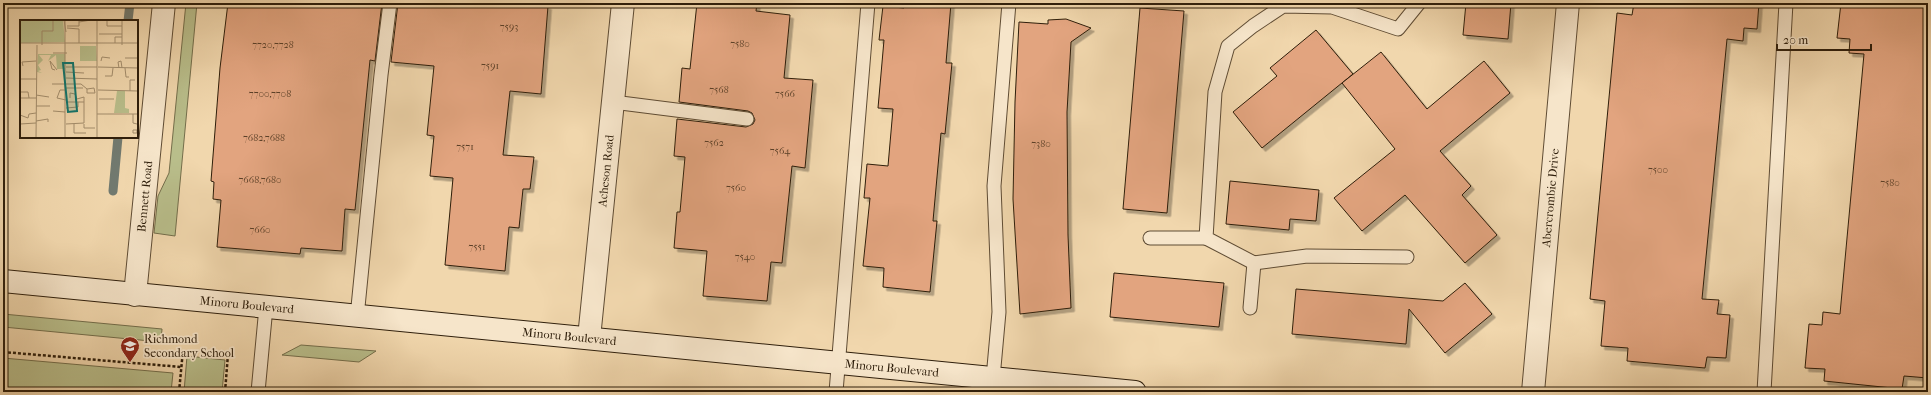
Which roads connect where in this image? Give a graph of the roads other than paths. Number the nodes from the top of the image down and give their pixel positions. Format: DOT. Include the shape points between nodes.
graph roads {
  1 [pos="164,3"];
  2 [pos="390,3"];
  3 [pos="623,3"];
  4 [pos="868,3"];
  5 [pos="1009,3"];
  6 [pos="1419,3"];
  7 [pos="1568,3"];
  8 [pos="1786,3"];
  9 [pos="613,102"];
  10 [pos="747,118"];
  11 [pos="1150,238"];
  12 [pos="1206,238"];
  13 [pos="1407,257"];
  14 [pos="1254,263"];
  15 [pos="3,281"];
  16 [pos="135,295"];
  17 [pos="266,307"];
  18 [pos="1250,308"];
  19 [pos="357,317"];
  20 [pos="589,338"];
  21 [pos="838,363"];
  22 [pos="993,378"];
  23 [pos="1071,389"];
  24 [pos="258,392"];
  25 [pos="836,392"];
  26 [pos="1135,392"];
  27 [pos="1533,392"];
  28 [pos="1764,392"];
  1 -- 16 [label="street, Bennett Road"];
  2 -- 19 [label="lane"];
  3 -- 9 [label="street, Acheson Road"];
  4 -- 21 [label="lane"];
  5 -- 22 [label="lane" via="994,186 999,312"];
  6 -- 12 [label="lane" via="1398,29 1332,7 1283,6 1228,46 1214,92"];
  7 -- 27 [label="street, Abercrombie Drive"];
  8 -- 28 [label="lane"];
  9 -- 10 [label="lane"];
  9 -- 20 [label="street, Acheson Road"];
  11 -- 12 [label="lane"];
  12 -- 14 [label="lane"];
  13 -- 14 [label="lane" via="1307,256"];
  14 -- 18 [label="lane"];
  15 -- 16 [label="street, Minoru Boulevard"];
  16 -- 17 [label="street, Minoru Boulevard"];
  17 -- 19 [label="street, Minoru Boulevard"];
  17 -- 24 [label="lane"];
  19 -- 20 [label="street, Minoru Boulevard"];
  20 -- 21 [label="street, Minoru Boulevard"];
  21 -- 22 [label="street, Minoru Boulevard"];
  21 -- 25 [label="lane"];
  22 -- 23 [label="street, Minoru Boulevard"];
  23 -- 26 [label="street, Minoru Boulevard"];
}
